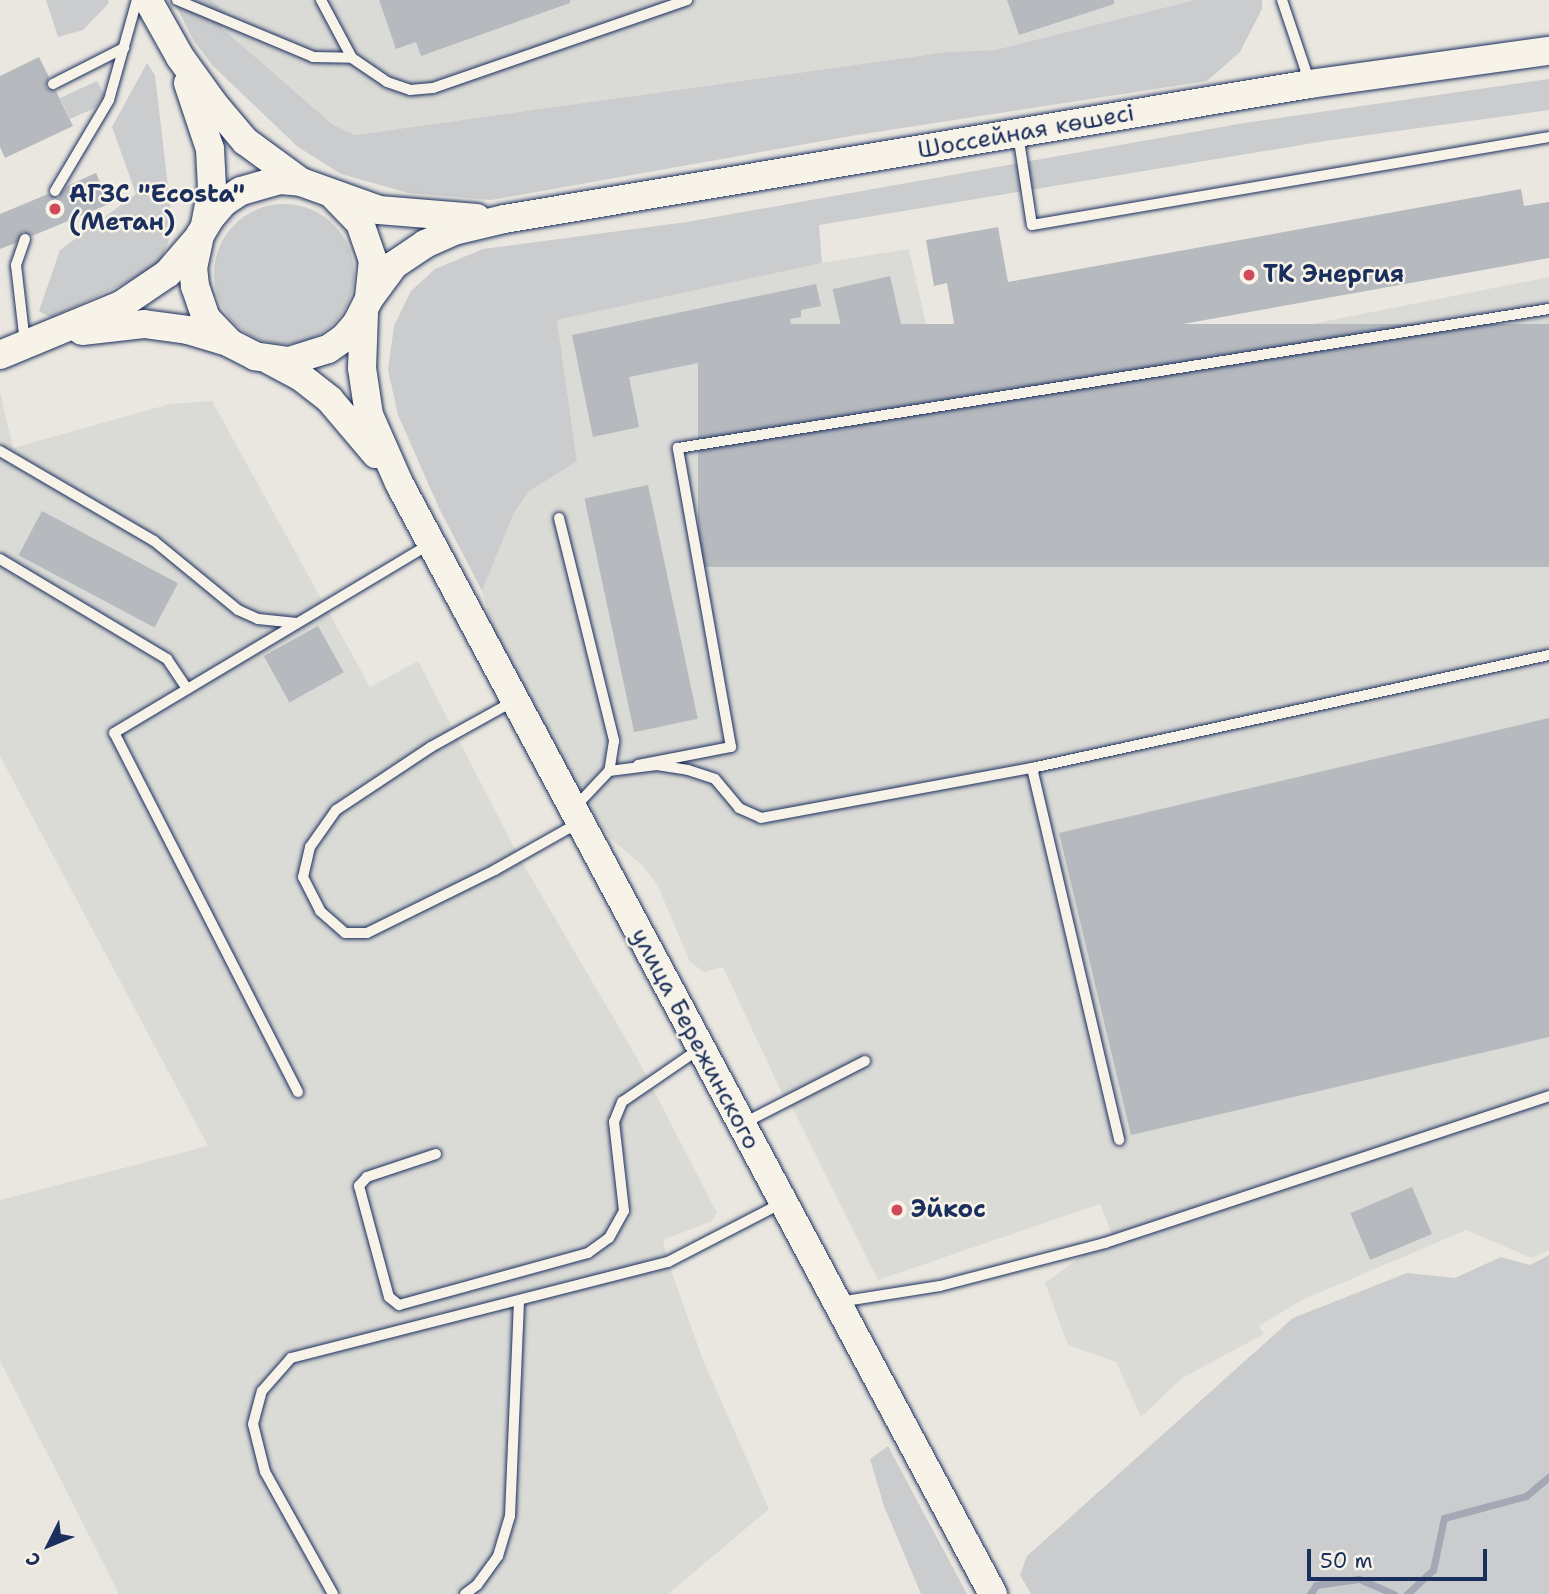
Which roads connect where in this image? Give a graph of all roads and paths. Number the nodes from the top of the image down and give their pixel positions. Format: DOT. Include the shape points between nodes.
graph roads {
  1 [pos="137,0"];
  2 [pos="148,0"];
  3 [pos="177,0"];
  4 [pos="321,0"];
  5 [pos="687,0"];
  6 [pos="1282,0"];
  7 [pos="124,48"];
  8 [pos="1549,51"];
  9 [pos="180,57"];
  10 [pos="352,58"];
  11 [pos="53,84"];
  12 [pos="1310,84"];
  13 [pos="1017,133"];
  14 [pos="1549,137"];
  15 [pos="301,182"];
  16 [pos="55,191"];
  17 [pos="333,195"];
  18 [pos="504,219"];
  19 [pos="202,232"];
  20 [pos="25,239"];
  21 [pos="367,305"];
  22 [pos="1549,309"];
  23 [pos="33,340"];
  24 [pos="230,343"];
  25 [pos="0,355"];
  26 [pos="269,360"];
  27 [pos="0,451"];
  28 [pos="399,483"];
  29 [pos="559,518"];
  30 [pos="431,544"];
  31 [pos="0,559"];
  32 [pos="298,623"];
  33 [pos="1549,655"];
  34 [pos="187,689"];
  35 [pos="514,701"];
  36 [pos="638,765"];
  37 [pos="1032,768"];
  38 [pos="609,771"];
  39 [pos="575,816"];
  40 [pos="700,1048"];
  41 [pos="866,1061"];
  42 [pos="298,1092"];
  43 [pos="1549,1096"];
  44 [pos="741,1124"];
  45 [pos="1119,1140"];
  46 [pos="436,1154"];
  47 [pos="784,1202"];
  48 [pos="519,1300"];
  49 [pos="839,1303"];
  50 [pos="333,1594"];
  51 [pos="465,1594"];
  52 [pos="993,1594"];
  1 -- 7 [label="lane"];
  2 -- 9 [label="main road"];
  3 -- 10 [label="lane" via="313,57"];
  4 -- 10 [label="lane"];
  5 -- 10 [label="lane" via="433,88 410,90 387,82"];
  6 -- 12 [label="lane"];
  7 -- 11 [label="lane"];
  7 -- 16 [label="lane" via="109,100"];
  8 -- 12 [label="main road, Шоссейная көшесі"];
  9 -- 15 [label="main road" via="245,141"];
  9 -- 19 [label="main road" via="210,149 212,189"];
  12 -- 13 [label="main road, Шоссейная көшесі"];
  13 -- 14 [label="lane" via="1032,225"];
  13 -- 18 [label="main road, Шоссейная көшесі"];
  15 -- 17 [label="main road"];
  15 -- 19 [label="main road" via="280,180 241,191 224,202"];
  17 -- 18 [label="main road" via="379,210"];
  17 -- 21 [label="main road" via="360,223 369,241 373,260"];
  18 -- 21 [label="main road" via="454,231 425,244 394,265"];
  19 -- 23 [label="main road" via="168,273 121,305"];
  19 -- 24 [label="main road" via="194,260 195,286 206,318"];
  20 -- 23 [label="lane" via="16,265"];
  21 -- 26 [label="main road" via="344,338 327,349 309,357"];
  21 -- 28 [label="main road" via="362,368 369,415"];
  22 -- 36 [label="lane" via="678,448 731,747"];
  23 -- 24 [label="main road" via="144,324 188,330"];
  23 -- 25 [label="main road"];
  24 -- 26 [label="main road"];
  26 -- 28 [label="main road" via="330,400"];
  27 -- 32 [label="lane" via="154,541 238,610 258,618"];
  28 -- 30 [label="main road, улица Бережинского"];
  29 -- 38 [label="lane" via="614,741"];
  30 -- 32 [label="lane"];
  30 -- 35 [label="main road, улица Бережинского"];
  31 -- 34 [label="lane" via="167,659"];
  32 -- 34 [label="lane"];
  33 -- 37 [label="lane"];
  34 -- 42 [label="lane" via="114,733"];
  35 -- 39 [label="main road, улица Бережинского"];
  35 -- 39 [label="lane" via="432,747 336,810 310,847 303,877 320,911 345,933 367,933 495,870"];
  36 -- 37 [label="lane" via="688,770 715,779 739,808 761,818"];
  36 -- 38 [label="lane"];
  37 -- 45 [label="lane"];
  38 -- 39 [label="lane"];
  39 -- 40 [label="main road, улица Бережинского"];
  40 -- 44 [label="main road, улица Бережинского"];
  40 -- 46 [label="lane" via="622,1102 614,1122 624,1211 609,1238 589,1253 399,1305 389,1297 359,1186 367,1177"];
  41 -- 44 [label="lane"];
  43 -- 49 [label="lane" via="1105,1243 940,1286"];
  44 -- 47 [label="main road, улица Бережинского"];
  47 -- 48 [label="lane" via="668,1262"];
  47 -- 49 [label="main road, улица Бережинского"];
  48 -- 50 [label="lane" via="291,1358 262,1391 253,1424 265,1472"];
  48 -- 51 [label="lane" via="510,1516 498,1556"];
  49 -- 52 [label="main road, улица Бережинского"];
}
